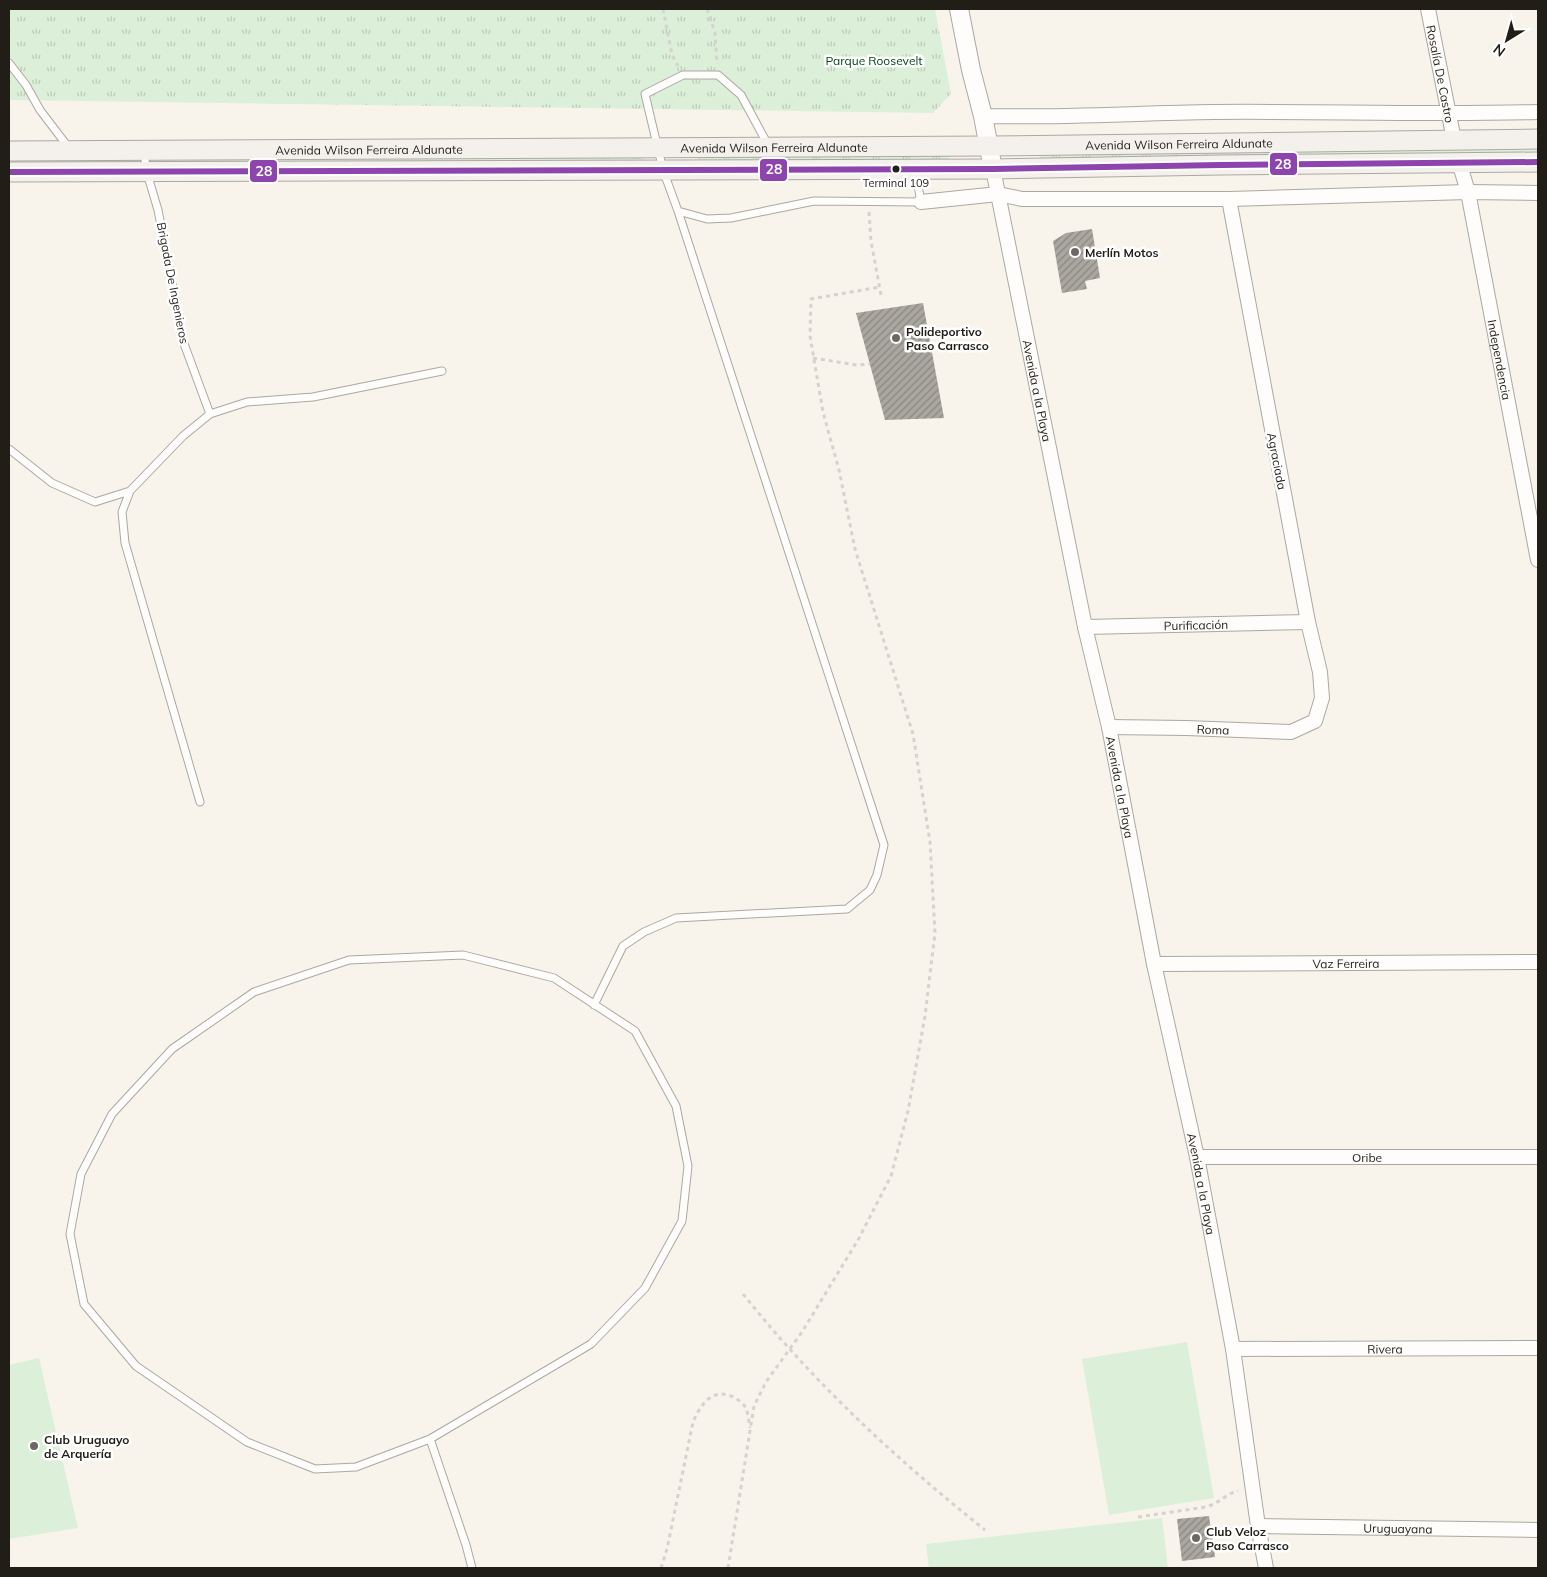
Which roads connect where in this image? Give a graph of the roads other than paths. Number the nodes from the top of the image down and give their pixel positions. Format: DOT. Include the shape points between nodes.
graph roads {
  1 [pos="959,9"];
  2 [pos="1428,9"];
  3 [pos="9,63"];
  4 [pos="1538,112"];
  5 [pos="1448,114"];
  6 [pos="983,116"];
  7 [pos="1538,139"];
  8 [pos="1454,140"];
  9 [pos="989,146"];
  10 [pos="770,147"];
  11 [pos="658,148"];
  12 [pos="71,150"];
  13 [pos="144,150"];
  14 [pos="9,151"];
  15 [pos="1459,162"];
  16 [pos="1538,162"];
  17 [pos="915,168"];
  18 [pos="993,169"];
  19 [pos="663,170"];
  20 [pos="9,172"];
  21 [pos="148,173"];
  22 [pos="1468,192"];
  23 [pos="1538,193"];
  24 [pos="998,194"];
  25 [pos="1229,199"];
  26 [pos="921,202"];
  27 [pos="678,210"];
  28 [pos="442,371"];
  29 [pos="210,414"];
  30 [pos="9,449"];
  31 [pos="130,491"];
  32 [pos="1538,560"];
  33 [pos="1308,622"];
  34 [pos="1086,627"];
  35 [pos="1315,720"];
  36 [pos="1109,727"];
  37 [pos="200,802"];
  38 [pos="1538,962"];
  39 [pos="1154,964"];
  40 [pos="594,1005"];
  41 [pos="1196,1157"];
  42 [pos="1538,1157"];
  43 [pos="1233,1348"];
  44 [pos="1538,1348"];
  45 [pos="430,1439"];
  46 [pos="1258,1526"];
  47 [pos="1538,1530"];
  48 [pos="472,1568"];
  49 [pos="1266,1568"];
  1 -- 6 [label="street, Avenida a la Playa"];
  2 -- 5 [label="street, Rosalía De Castro"];
  3 -- 12 [label="lane"];
  4 -- 5 [label="street"];
  5 -- 6 [label="street" via="1214,112"];
  5 -- 8 [label="street, Rosalía De Castro"];
  6 -- 9 [label="street, Avenida a la Playa"];
  7 -- 8 [label="main road, Avenida Wilson Ferreira Aldunate"];
  8 -- 9 [label="main road, Avenida Wilson Ferreira Aldunate"];
  9 -- 10 [label="main road, Avenida Wilson Ferreira Aldunate"];
  9 -- 18 [label="street, Avenida a la Playa"];
  10 -- 11 [label="main road, Avenida Wilson Ferreira Aldunate"];
  10 -- 11 [label="lane" via="741,95 718,75 682,75 645,94"];
  11 -- 13 [label="main road, Avenida Wilson Ferreira Aldunate"];
  11 -- 19 [label="lane"];
  12 -- 13 [label="main road, Avenida Wilson Ferreira Aldunate"];
  12 -- 14 [label="main road, Avenida Wilson Ferreira Aldunate"];
  13 -- 21 [label="lane, Brigada De Ingenieros"];
  15 -- 16 [label="main road, Avenida Wilson Ferreira Aldunate"];
  15 -- 18 [label="main road, Avenida Wilson Ferreira Aldunate"];
  15 -- 22 [label="street, Independencia"];
  17 -- 18 [label="main road, Avenida Wilson Ferreira Aldunate"];
  17 -- 19 [label="main road, Avenida Wilson Ferreira Aldunate"];
  17 -- 26 [label="lane"];
  18 -- 24 [label="street, Avenida a la Playa"];
  19 -- 21 [label="main road, Avenida Wilson Ferreira Aldunate"];
  19 -- 27 [label="lane"];
  20 -- 21 [label="main road, Avenida Wilson Ferreira Aldunate"];
  21 -- 29 [label="lane, Brigada De Ingenieros" via="183,341"];
  22 -- 23 [label="street"];
  22 -- 25 [label="street"];
  22 -- 32 [label="street, Independencia"];
  24 -- 25 [label="street" via="1022,199"];
  24 -- 26 [label="street"];
  24 -- 34 [label="street, Avenida a la Playa"];
  25 -- 33 [label="street, Agraciada"];
  26 -- 27 [label="lane" via="814,201 731,218 707,219"];
  27 -- 40 [label="lane" via="884,845 870,890 847,909 676,918 644,932 623,946"];
  28 -- 29 [label="lane" via="313,397 247,402"];
  29 -- 31 [label="lane" via="183,436"];
  30 -- 31 [label="lane" via="52,483 95,502"];
  31 -- 37 [label="lane" via="122,512 125,542"];
  33 -- 34 [label="street, Purificación"];
  33 -- 35 [label="street, Agraciada" via="1320,672 1322,698"];
  34 -- 36 [label="street, Avenida a la Playa"];
  35 -- 36 [label="street, Roma" via="1291,732"];
  36 -- 39 [label="street, Avenida a la Playa"];
  38 -- 39 [label="street, Vaz Ferreira"];
  39 -- 41 [label="street, Avenida a la Playa"];
  40 -- 45 [label="lane" via="635,1031 676,1106 688,1166 682,1222 645,1288 591,1344"];
  40 -- 45 [label="lane" via="554,978 463,955 349,960 254,992 172,1049 112,1114 80,1174 70,1234 84,1304 136,1366 247,1442 315,1470 356,1467"];
  41 -- 42 [label="street, Oribe"];
  41 -- 43 [label="street, Avenida a la Playa"];
  43 -- 44 [label="street, Rivera"];
  43 -- 46 [label="street, Avenida a la Playa"];
  45 -- 48 [label="lane"];
  46 -- 47 [label="street, Uruguayana"];
  46 -- 49 [label="street, Avenida a la Playa"];
}
